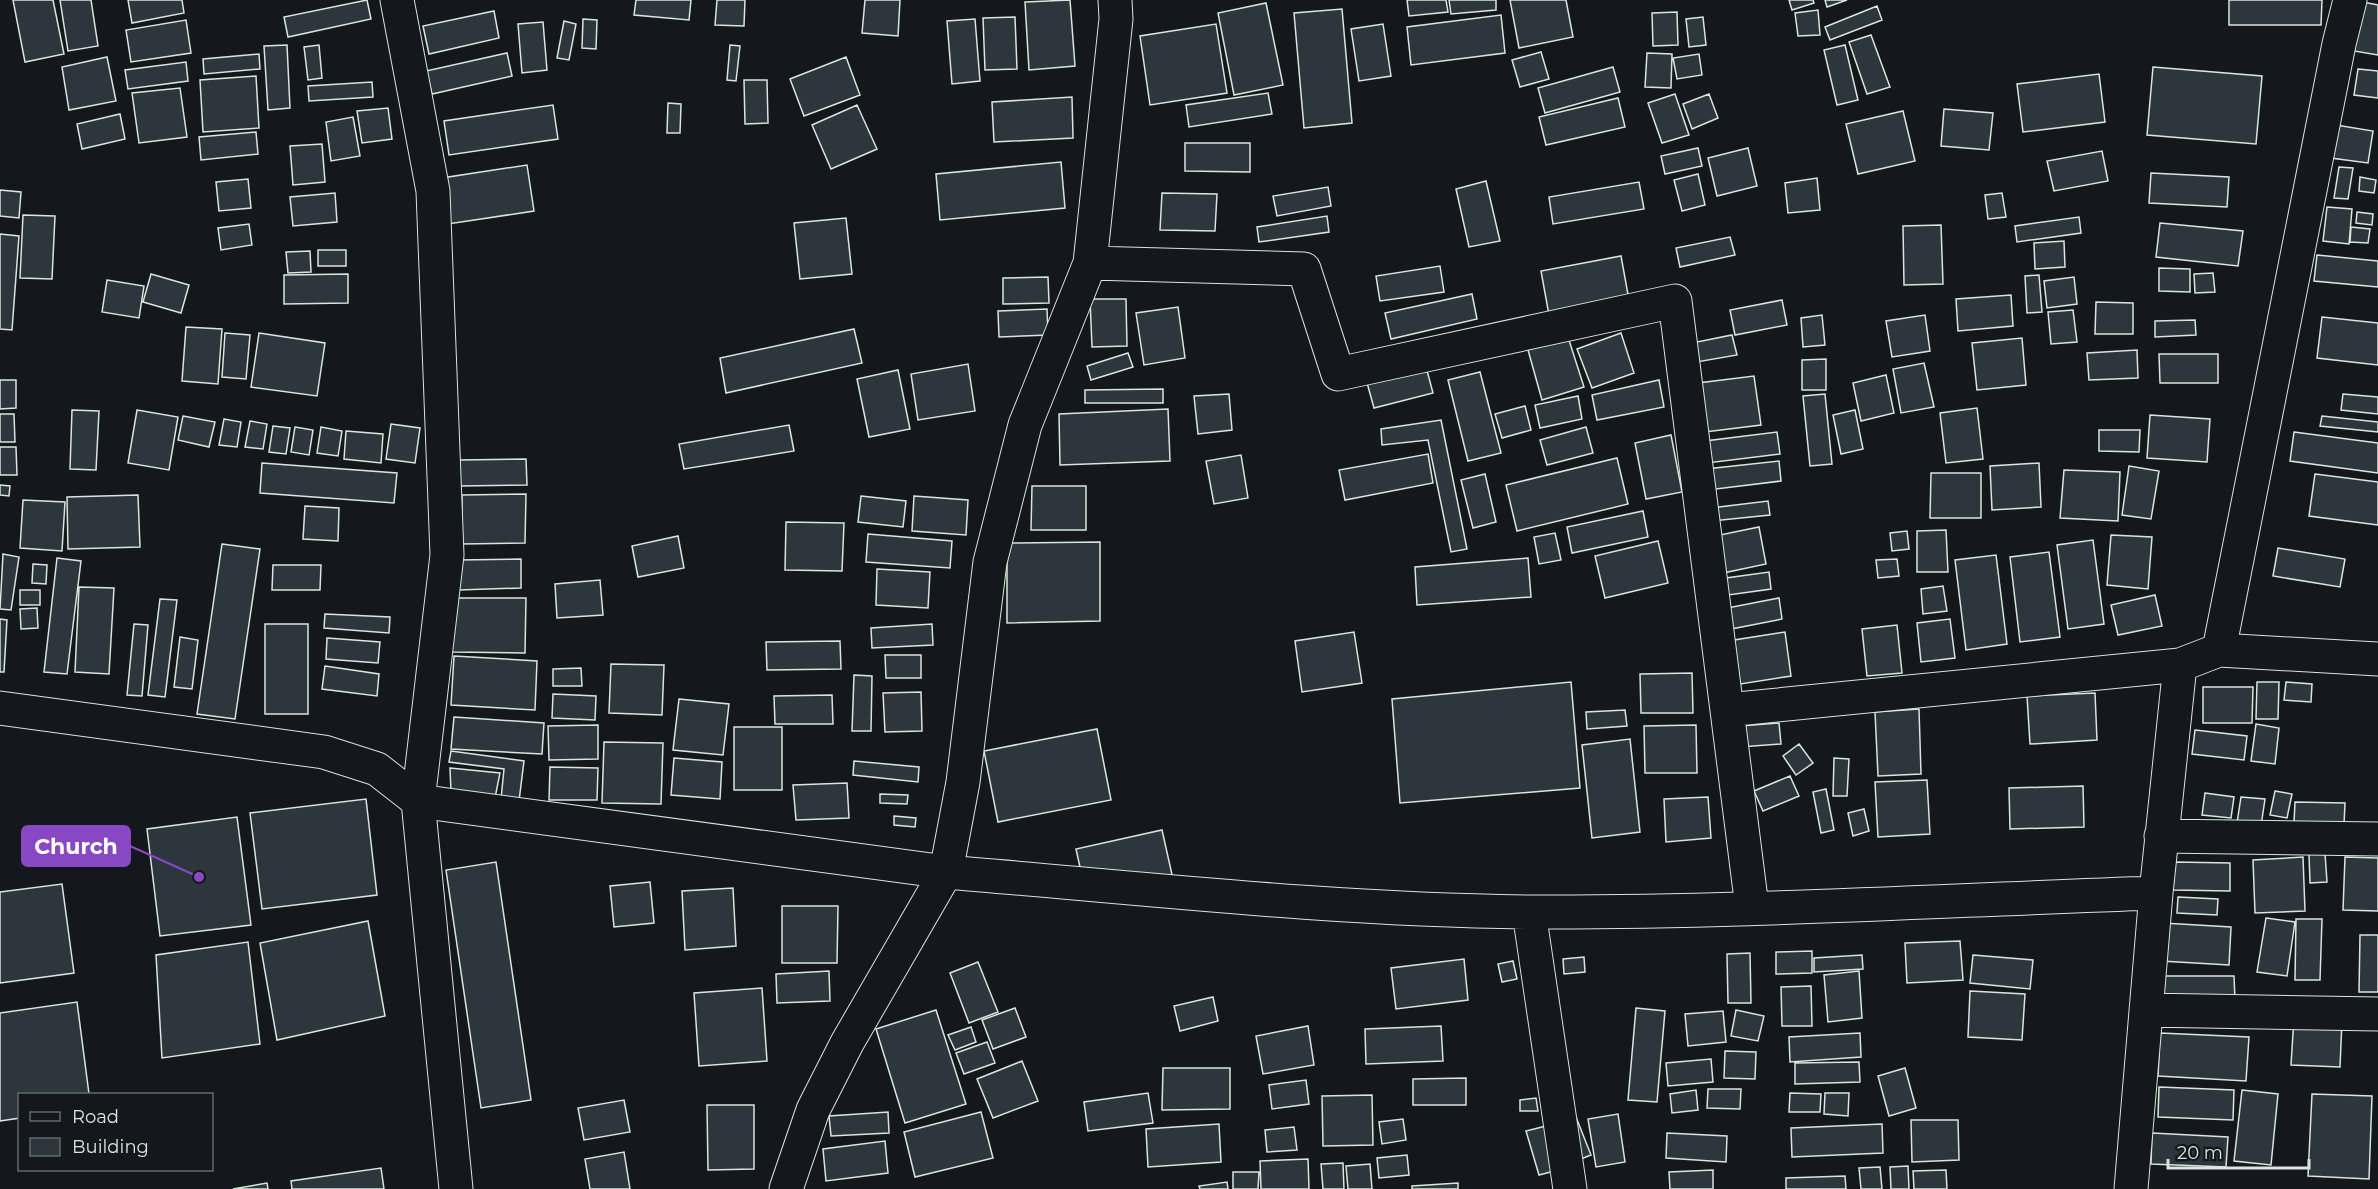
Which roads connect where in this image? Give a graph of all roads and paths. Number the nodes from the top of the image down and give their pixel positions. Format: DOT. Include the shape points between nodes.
graph roads {
  1 [pos="397,0"];
  2 [pos="2350,0"];
  3 [pos="1121,1"];
  4 [pos="1090,263"];
  5 [pos="2219,650"];
  6 [pos="2378,659"];
  7 [pos="2180,665"];
  8 [pos="0,708"];
  9 [pos="1727,710"];
  10 [pos="418,801"];
  11 [pos="2162,836"];
  12 [pos="2378,839"];
  13 [pos="946,872"];
  14 [pos="2156,892"];
  15 [pos="1752,907"];
  16 [pos="1529,912"];
  17 [pos="2146,1010"];
  18 [pos="2378,1014"];
  19 [pos="456,1189"];
  20 [pos="786,1189"];
  21 [pos="1570,1189"];
  22 [pos="2131,1189"];
  1 -- 10 [label="street" via="433,191 447,555"];
  2 -- 5 [label="street"];
  3 -- 4 [label="street"];
  4 -- 9 [label="street" via="1304,269 1338,374 1675,301"];
  4 -- 13 [label="street" via="1025,425 990,562 963,782"];
  5 -- 6 [label="street"];
  5 -- 7 [label="street"];
  7 -- 9 [label="street"];
  7 -- 11 [label="street"];
  8 -- 10 [label="street" via="324,752 377,769"];
  9 -- 15 [label="street"];
  10 -- 13 [label="street"];
  10 -- 19 [label="street"];
  11 -- 12 [label="street"];
  11 -- 14 [label="street"];
  13 -- 16 [label="street" via="1347,905"];
  13 -- 20 [label="street" via="813,1110"];
  14 -- 15 [label="street"];
  14 -- 17 [label="street"];
  15 -- 16 [label="street"];
  16 -- 21 [label="street"];
  17 -- 18 [label="street"];
  17 -- 22 [label="street"];
}
